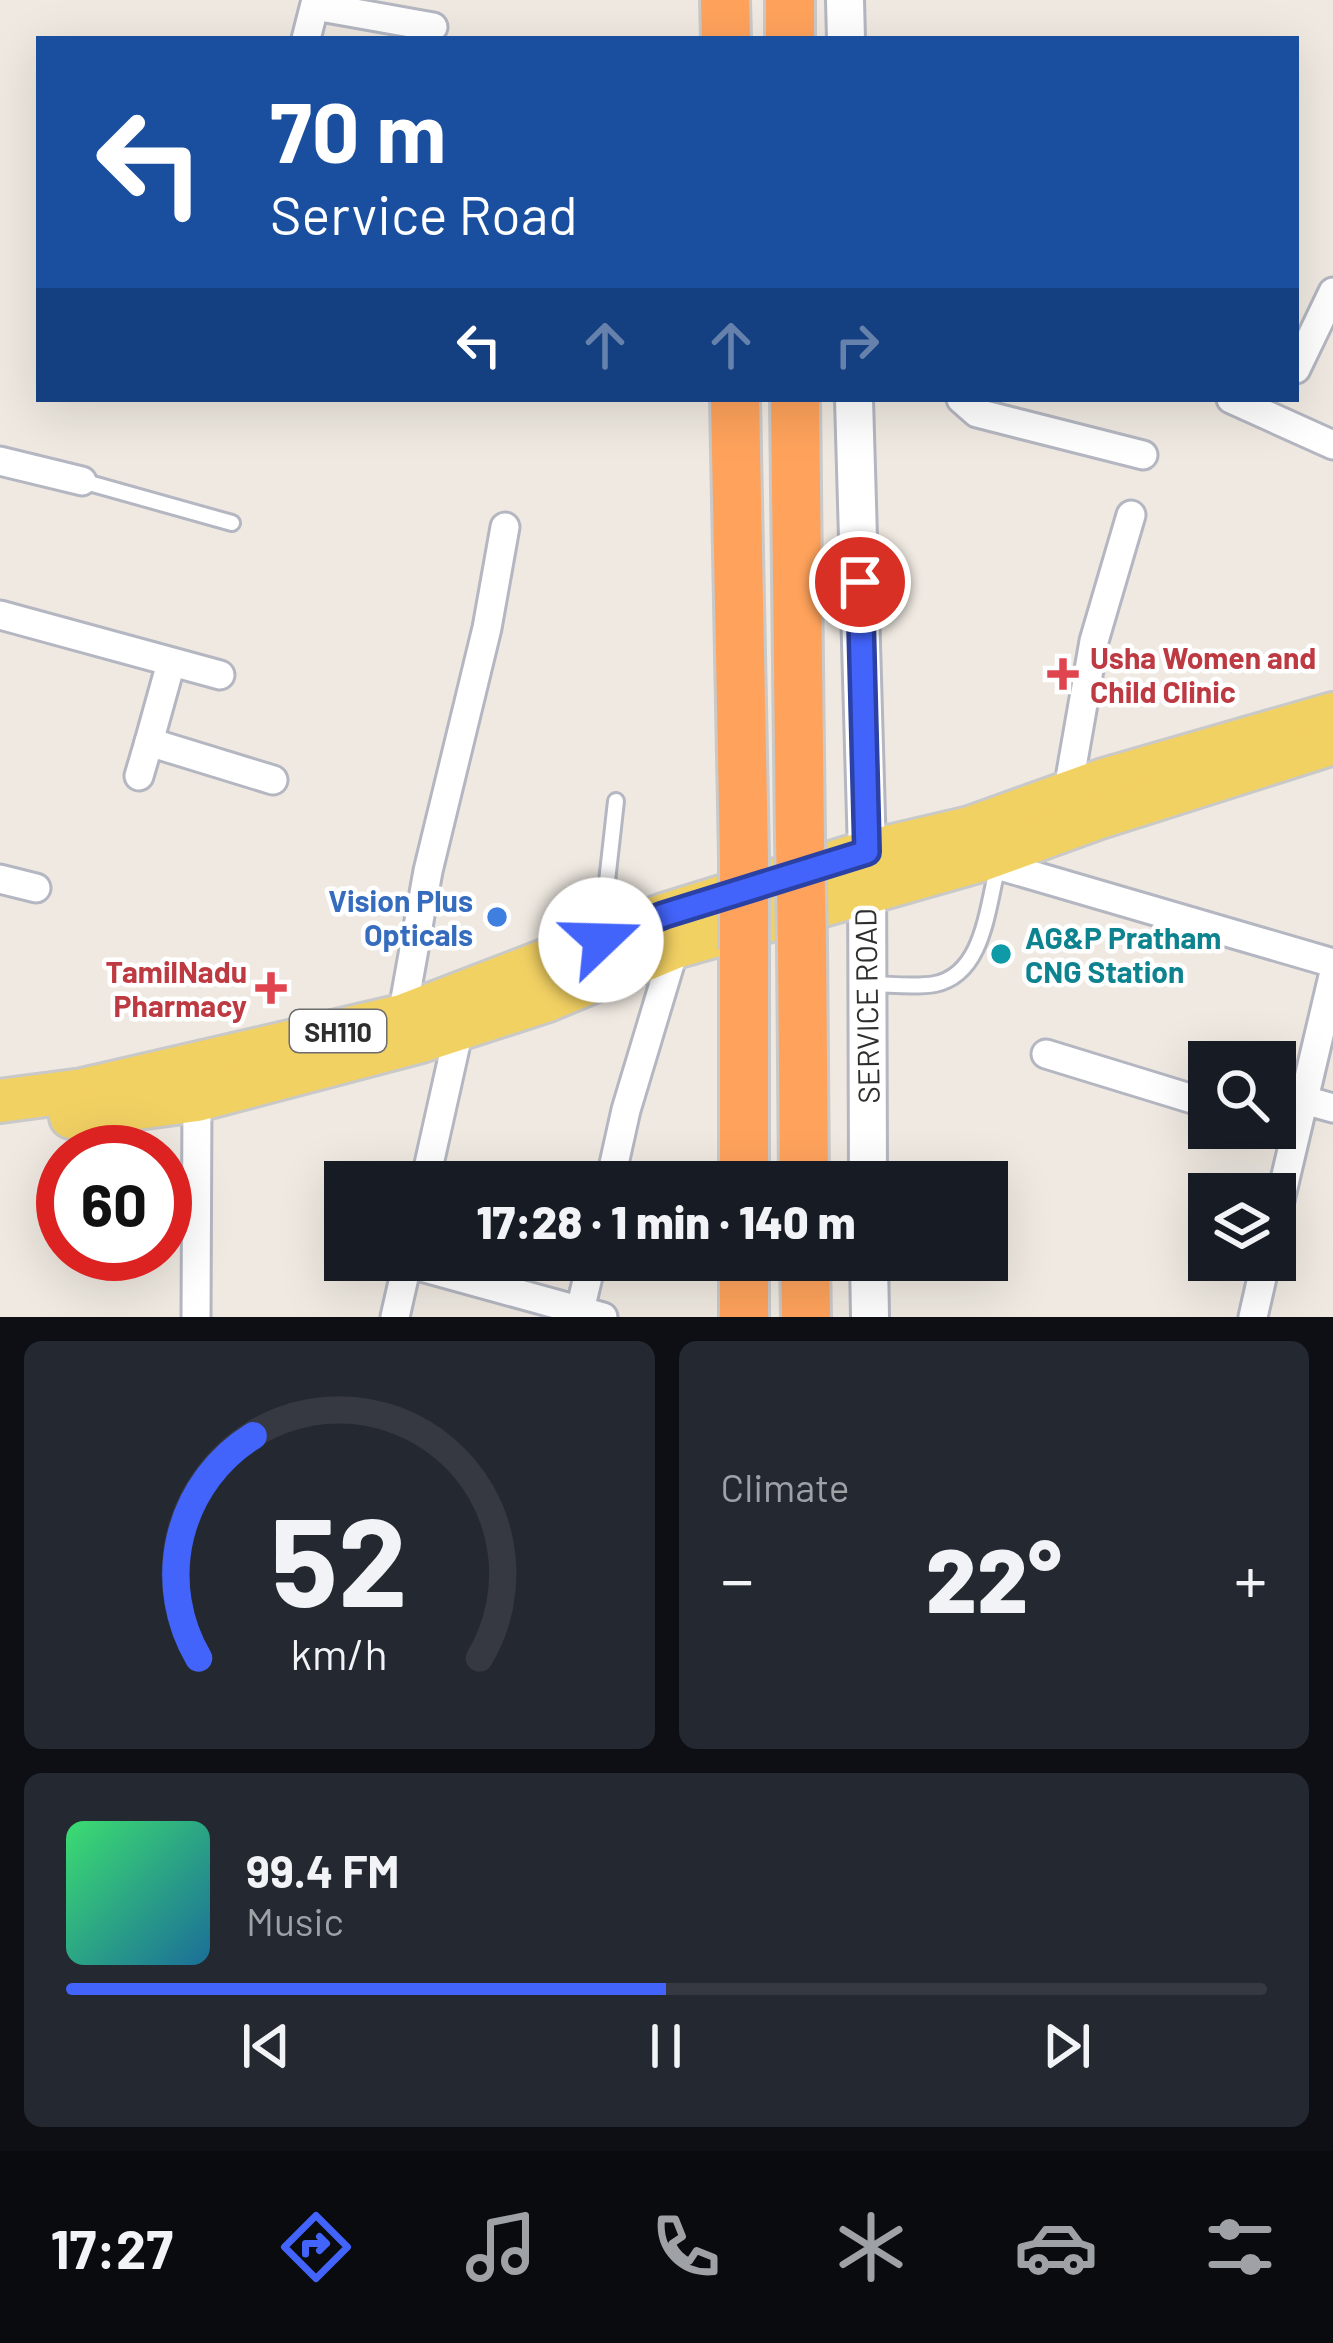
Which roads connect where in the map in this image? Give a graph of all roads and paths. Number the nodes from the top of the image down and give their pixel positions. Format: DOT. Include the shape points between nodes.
graph roads {
  1 [pos="725,0"];
  2 [pos="790,0"];
  3 [pos="845,0"];
  4 [pos="316,3"];
  5 [pos="433,27"];
  6 [pos="307,36"];
  7 [pos="726,36"];
  8 [pos="790,36"];
  9 [pos="846,36"];
  10 [pos="1333,292"];
  11 [pos="1299,363"];
  12 [pos="735,402"];
  13 [pos="795,402"];
  14 [pos="854,402"];
  15 [pos="965,402"];
  16 [pos="1246,402"];
  17 [pos="1277,408"];
  18 [pos="1333,445"];
  19 [pos="1143,455"];
  20 [pos="0,461"];
  21 [pos="82,482"];
  22 [pos="1131,515"];
  23 [pos="232,523"];
  24 [pos="505,527"];
  25 [pos="0,616"];
  26 [pos="171,664"];
  27 [pos="220,675"];
  28 [pos="1333,714"];
  29 [pos="148,742"];
  30 [pos="1333,743"];
  31 [pos="139,776"];
  32 [pos="273,780"];
  33 [pos="616,801"];
  34 [pos="1065,813"];
  35 [pos="983,851"];
  36 [pos="867,852"];
  37 [pos="0,879"];
  38 [pos="36,888"];
  39 [pos="865,895"];
  40 [pos="601,940"];
  41 [pos="675,947"];
  42 [pos="1333,963"];
  43 [pos="1333,976"];
  44 [pos="866,984"];
  45 [pos="402,1016"];
  46 [pos="459,1030"];
  47 [pos="1046,1054"];
  48 [pos="191,1083"];
  49 [pos="1188,1098"];
  50 [pos="1304,1100"];
  51 [pos="0,1101"];
  52 [pos="1333,1108"];
  53 [pos="1296,1112"];
  54 [pos="0,1123"];
  55 [pos="430,1161"];
  56 [pos="615,1161"];
  57 [pos="744,1161"];
  58 [pos="804,1161"];
  59 [pos="868,1161"];
  60 [pos="403,1281"];
  61 [pos="478,1281"];
  62 [pos="592,1281"];
  63 [pos="744,1281"];
  64 [pos="805,1281"];
  65 [pos="869,1281"];
  66 [pos="1261,1281"];
  67 [pos="592,1313"];
  68 [pos="196,1317"];
  69 [pos="395,1317"];
  70 [pos="744,1317"];
  71 [pos="806,1317"];
  72 [pos="870,1317"];
  73 [pos="1253,1317"];
  1 -- 7 [label="highway"];
  2 -- 8 [label="highway"];
  3 -- 9 [label="street"];
  4 -- 5 [label="street"];
  4 -- 6 [label="street"];
  10 -- 11 [label="street"];
  12 -- 57 [label="highway, bridge"];
  13 -- 58 [label="highway, bridge"];
  14 -- 36 [label="street, SERVICE ROAD"];
  15 -- 19 [label="street" via="977,412"];
  16 -- 17 [label="street"];
  17 -- 18 [label="street"];
  20 -- 21 [label="street"];
  21 -- 23 [label="lane"];
  22 -- 34 [label="street" via="1094,641"];
  24 -- 45 [label="street"];
  25 -- 26 [label="street"];
  26 -- 27 [label="street"];
  26 -- 29 [label="street"];
  28 -- 34 [label="main road, SH110" via="1104,780"];
  29 -- 31 [label="street"];
  29 -- 32 [label="street"];
  30 -- 34 [label="main road, SH110"];
  33 -- 40 [label="lane"];
  34 -- 35 [label="main road, SH110"];
  35 -- 36 [label="main road, SH110"];
  35 -- 39 [label="main road, SH110"];
  35 -- 42 [label="street"];
  35 -- 44 [label="lane" via="972,960 958,977"];
  36 -- 39 [label="street, SERVICE ROAD"];
  36 -- 40 [label="main road, SH110"];
  37 -- 38 [label="street"];
  39 -- 41 [label="main road, SH110"];
  39 -- 44 [label="street, SERVICE ROAD"];
  40 -- 45 [label="main road, SH110"];
  41 -- 46 [label="main road, SH110"];
  41 -- 56 [label="street"];
  43 -- 50 [label="street"];
  44 -- 59 [label="street, SERVICE ROAD"];
  45 -- 48 [label="main road, SH110"];
  46 -- 48 [label="main road, SH110"];
  46 -- 55 [label="street"];
  47 -- 49 [label="street"];
  48 -- 51 [label="main road, SH110"];
  48 -- 54 [label="main road, SH110"];
  48 -- 68 [label="street"];
  50 -- 52 [label="street"];
  50 -- 53 [label="street"];
  60 -- 69 [label="street"];
  61 -- 67 [label="street"];
  62 -- 67 [label="street"];
  63 -- 70 [label="highway"];
  64 -- 71 [label="highway"];
  65 -- 72 [label="street"];
  66 -- 73 [label="street"];
}
